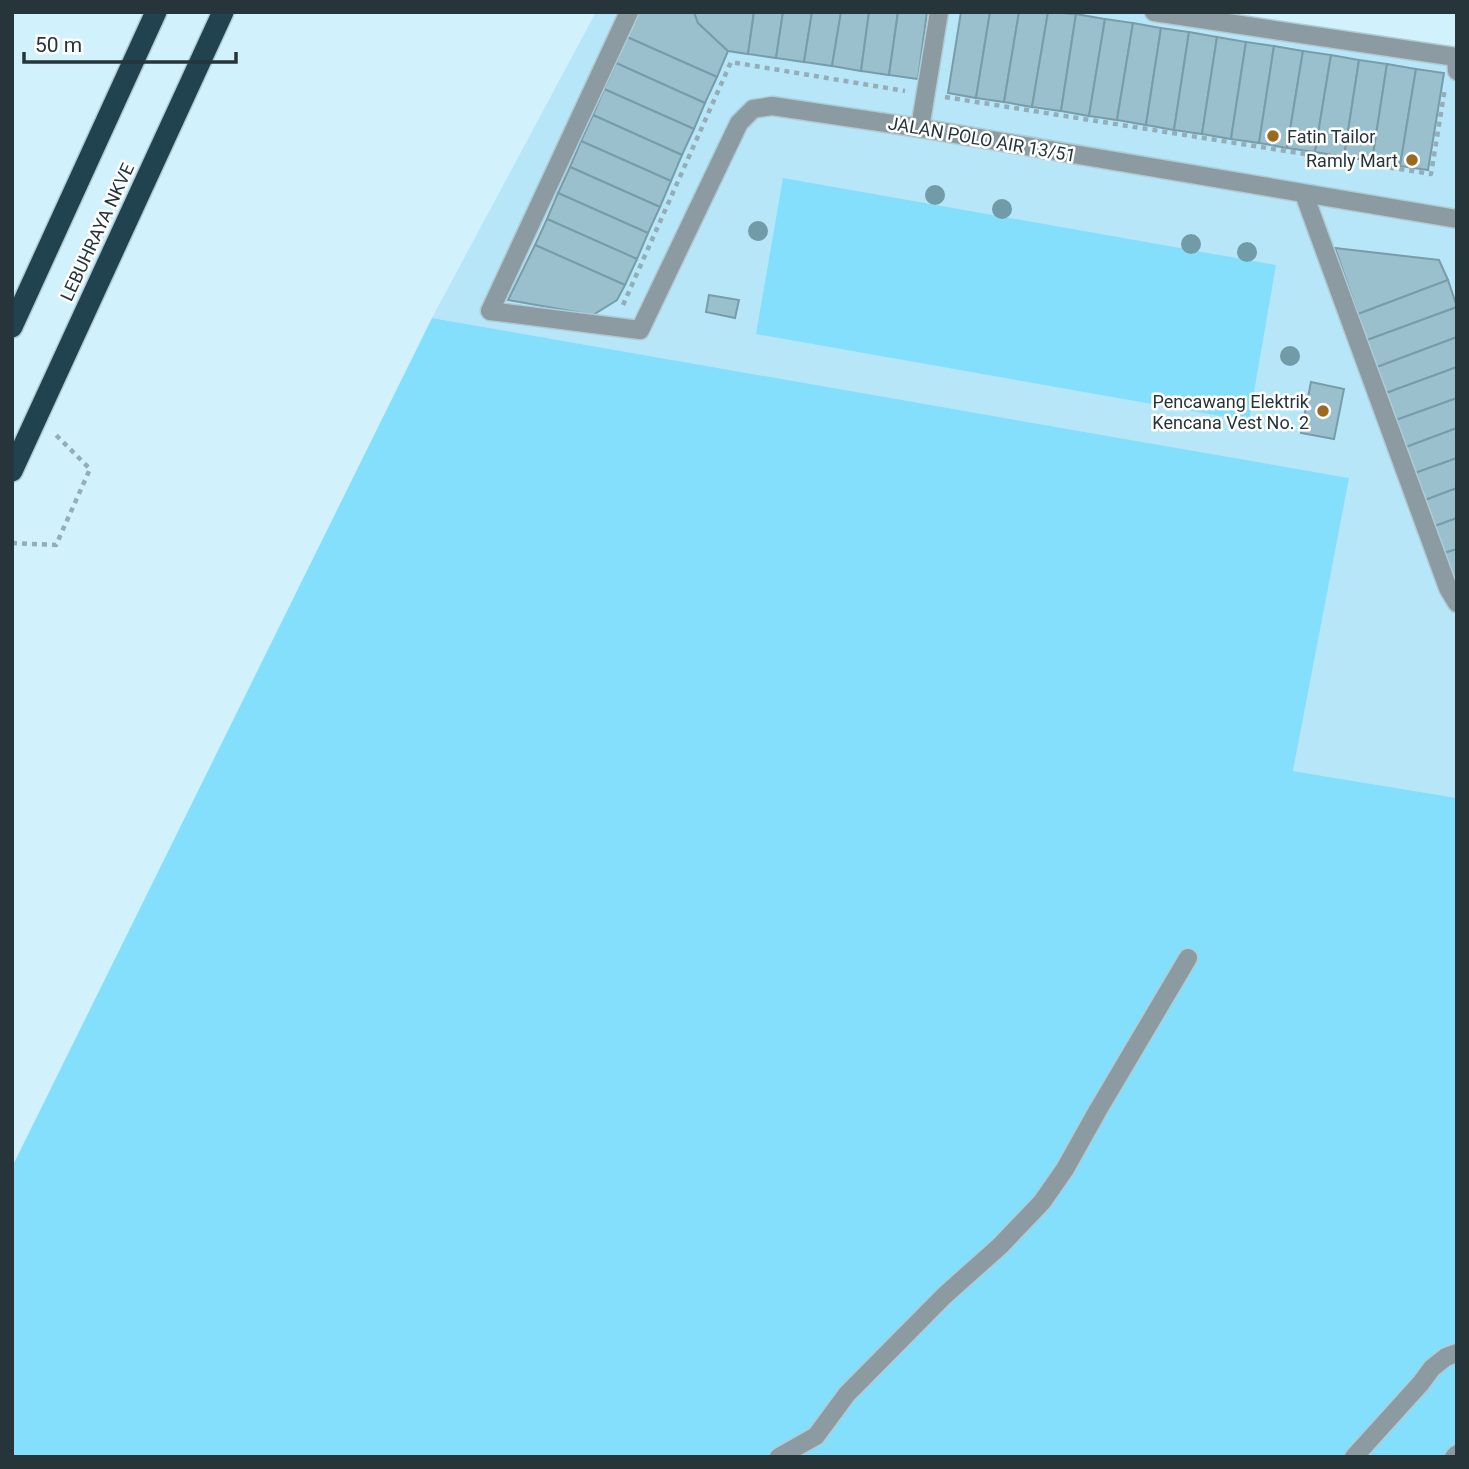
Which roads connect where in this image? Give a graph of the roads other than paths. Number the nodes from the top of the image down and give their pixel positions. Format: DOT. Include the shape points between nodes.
graph roads {
  1 [pos="156,12"];
  2 [pos="223,12"];
  3 [pos="629,12"];
  4 [pos="939,12"];
  5 [pos="1154,12"];
  6 [pos="1456,61"];
  7 [pos="920,128"];
  8 [pos="1304,194"];
  9 [pos="1457,219"];
  10 [pos="12,327"];
  11 [pos="12,471"];
  12 [pos="1457,603"];
  13 [pos="1188,958"];
  14 [pos="1457,1353"];
  15 [pos="779,1457"];
  16 [pos="1353,1457"];
  1 -- 10 [label="highway, LEBUHRAYA NKVE"];
  2 -- 11 [label="highway, LEBUHRAYA NKVE"];
  3 -- 7 [label="street, JALAN POLO AIR 13/51" via="490,311 640,330 739,123 752,109 772,106"];
  4 -- 7 [label="street"];
  5 -- 6 [label="street"];
  7 -- 8 [label="street, JALAN POLO AIR 13/51"];
  8 -- 9 [label="street, JALAN POLO AIR 13/51"];
  8 -- 12 [label="street"];
  13 -- 15 [label="street" via="1042,1202 847,1394 816,1436"];
  14 -- 16 [label="street" via="1432,1368"];
}
